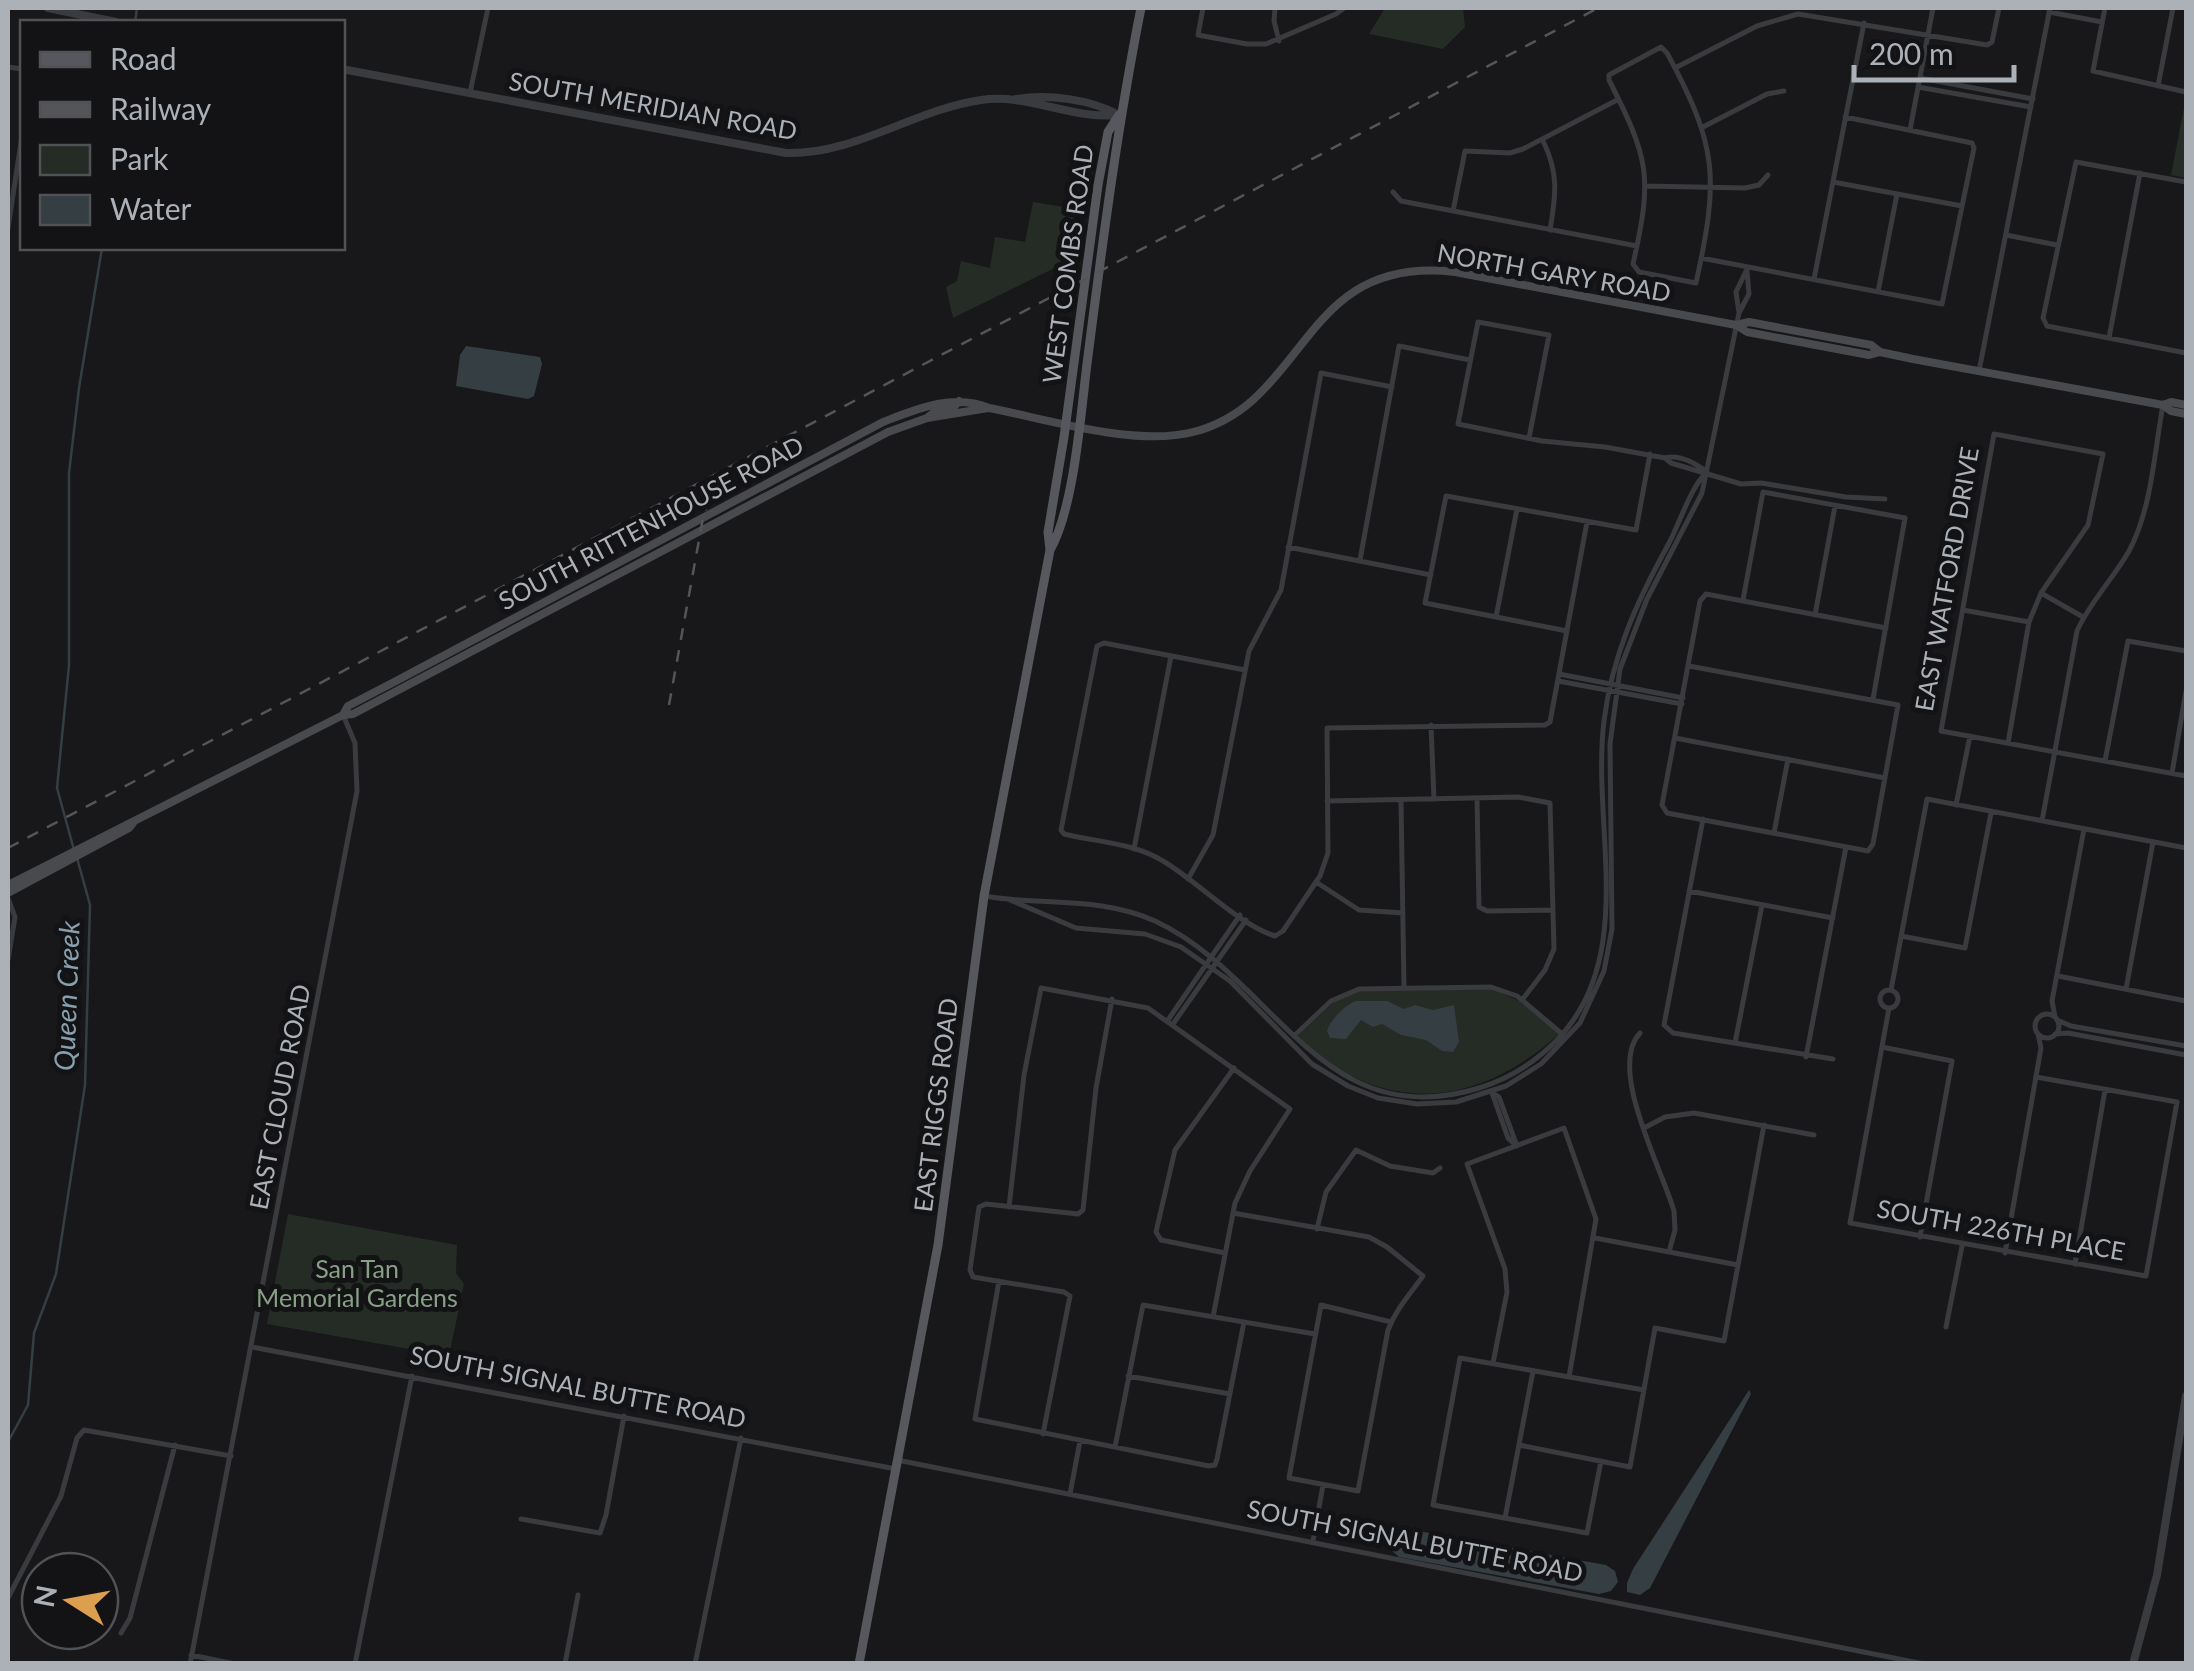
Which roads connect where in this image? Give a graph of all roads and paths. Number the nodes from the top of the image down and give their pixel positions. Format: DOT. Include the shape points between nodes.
graph roads {
  1 [pos="48,8"];
  2 [pos="488,8"];
  3 [pos="1141,8"];
  4 [pos="1203,8"];
  5 [pos="1276,8"];
  6 [pos="1344,8"];
  7 [pos="1831,8"];
  8 [pos="1933,8"];
  9 [pos="1998,8"];
  10 [pos="2105,8"];
  11 [pos="2174,8"];
  12 [pos="2050,10"];
  13 [pos="1830,17"];
  14 [pos="103,20"];
  15 [pos="2102,22"];
  16 [pos="1864,23"];
  17 [pos="1928,34"];
  18 [pos="1279,40"];
  19 [pos="1676,68"];
  20 [pos="345,70"];
  21 [pos="1920,78"];
  22 [pos="2158,86"];
  23 [pos="1918,87"];
  24 [pos="1980,88"];
  25 [pos="1784,91"];
  26 [pos="2186,92"];
  27 [pos="470,93"];
  28 [pos="1979,99"];
  29 [pos="1618,100"];
  30 [pos="2032,103"];
  31 [pos="1119,115"];
  32 [pos="1846,117"];
  33 [pos="1703,127"];
  34 [pos="1910,130"];
  35 [pos="1542,140"];
  36 [pos="20,149"];
  37 [pos="2140,172"];
  38 [pos="1768,175"];
  39 [pos="1833,182"];
  40 [pos="2186,182"];
  41 [pos="1646,186"];
  42 [pos="1713,189"];
  43 [pos="1393,192"];
  44 [pos="1898,194"];
  45 [pos="1962,206"];
  46 [pos="1453,211"];
  47 [pos="8,228"];
  48 [pos="1550,230"];
  49 [pos="2006,235"];
  50 [pos="2058,245"];
  51 [pos="1637,246"];
  52 [pos="1701,258"];
  53 [pos="1747,269"];
  54 [pos="1814,280"];
  55 [pos="1739,288"];
  56 [pos="1748,290"];
  57 [pos="1878,292"];
  58 [pos="1739,313"];
  59 [pos="1736,325"];
  60 [pos="2108,338"];
  61 [pos="2186,353"];
  62 [pos="1470,360"];
  63 [pos="1979,371"];
  64 [pos="1392,387"];
  65 [pos="959,401"];
  66 [pos="2163,405"];
  67 [pos="2186,405"];
  68 [pos="920,408"];
  69 [pos="988,408"];
  70 [pos="2186,414"];
  71 [pos="927,418"];
  72 [pos="1066,422"];
  73 [pos="1079,426"];
  74 [pos="882,435"];
  75 [pos="1529,438"];
  76 [pos="1650,454"];
  77 [pos="1707,472"];
  78 [pos="1885,499"];
  79 [pos="1835,506"];
  80 [pos="1517,509"];
  81 [pos="1588,522"];
  82 [pos="1288,547"];
  83 [pos="1050,550"];
  84 [pos="1360,560"];
  85 [pos="1430,575"];
  86 [pos="2041,593"];
  87 [pos="1743,601"];
  88 [pos="1963,610"];
  89 [pos="1815,615"];
  90 [pos="1496,617"];
  91 [pos="2083,617"];
  92 [pos="2029,622"];
  93 [pos="1886,628"];
  94 [pos="1567,631"];
  95 [pos="2186,652"];
  96 [pos="1170,656"];
  97 [pos="1689,666"];
  98 [pos="1244,670"];
  99 [pos="1559,677"];
  100 [pos="1614,688"];
  101 [pos="2186,691"];
  102 [pos="1873,698"];
  103 [pos="1683,701"];
  104 [pos="343,715"];
  105 [pos="1431,725"];
  106 [pos="1970,736"];
  107 [pos="1676,738"];
  108 [pos="2008,743"];
  109 [pos="2055,752"];
  110 [pos="1788,760"];
  111 [pos="2104,761"];
  112 [pos="2172,774"];
  113 [pos="2186,776"];
  114 [pos="1885,778"];
  115 [pos="1477,798"];
  116 [pos="1434,799"];
  117 [pos="1401,800"];
  118 [pos="1327,801"];
  119 [pos="1956,805"];
  120 [pos="1991,812"];
  121 [pos="1703,819"];
  122 [pos="2042,822"];
  123 [pos="2084,830"];
  124 [pos="1774,833"];
  125 [pos="2154,842"];
  126 [pos="1846,847"];
  127 [pos="2186,848"];
  128 [pos="1134,849"];
  129 [pos="45,869"];
  130 [pos="1188,879"];
  131 [pos="1316,882"];
  132 [pos="8,885"];
  133 [pos="1689,890"];
  134 [pos="8,896"];
  135 [pos="984,896"];
  136 [pos="1010,900"];
  137 [pos="1762,904"];
  138 [pos="1554,910"];
  139 [pos="1403,913"];
  140 [pos="1243,917"];
  141 [pos="1833,918"];
  142 [pos="1901,936"];
  143 [pos="8,960"];
  144 [pos="1212,963"];
  145 [pos="2058,976"];
  146 [pos="1404,988"];
  147 [pos="1891,990"];
  148 [pos="2126,990"];
  149 [pos="1112,999"];
  150 [pos="1522,1000"];
  151 [pos="2052,1001"];
  152 [pos="2186,1001"];
  153 [pos="1888,1008"];
  154 [pos="2044,1014"];
  155 [pos="2056,1018"];
  156 [pos="1170,1022"];
  157 [pos="1640,1033"];
  158 [pos="2038,1034"];
  159 [pos="1565,1036"];
  160 [pos="2052,1036"];
  161 [pos="1290,1039"];
  162 [pos="1735,1043"];
  163 [pos="2186,1046"];
  164 [pos="1882,1047"];
  165 [pos="2041,1048"];
  166 [pos="2186,1056"];
  167 [pos="1806,1057"];
  168 [pos="1833,1059"];
  169 [pos="1234,1068"];
  170 [pos="2036,1078"];
  171 [pos="1490,1088"];
  172 [pos="2104,1090"];
  173 [pos="1764,1124"];
  174 [pos="1644,1128"];
  175 [pos="1814,1135"];
  176 [pos="1516,1146"];
  177 [pos="1440,1168"];
  178 [pos="1009,1207"];
  179 [pos="1233,1213"];
  180 [pos="1317,1229"];
  181 [pos="1920,1237"];
  182 [pos="1595,1238"];
  183 [pos="1962,1246"];
  184 [pos="1668,1252"];
  185 [pos="1225,1253"];
  186 [pos="2005,1253"];
  187 [pos="2075,1264"];
  188 [pos="1738,1265"];
  189 [pos="999,1281"];
  190 [pos="1214,1317"];
  191 [pos="1244,1322"];
  192 [pos="1391,1322"];
  193 [pos="1946,1327"];
  194 [pos="1315,1334"];
  195 [pos="252,1347"];
  196 [pos="1493,1364"];
  197 [pos="1533,1371"];
  198 [pos="412,1376"];
  199 [pos="1128,1376"];
  200 [pos="1569,1377"];
  201 [pos="1644,1390"];
  202 [pos="1230,1394"];
  203 [pos="2186,1396"];
  204 [pos="624,1416"];
  205 [pos="1043,1434"];
  206 [pos="742,1438"];
  207 [pos="1080,1440"];
  208 [pos="1519,1445"];
  209 [pos="175,1446"];
  210 [pos="1115,1447"];
  211 [pos="231,1456"];
  212 [pos="1601,1462"];
  213 [pos="896,1465"];
  214 [pos="1324,1485"];
  215 [pos="1070,1494"];
  216 [pos="1505,1518"];
  217 [pos="521,1519"];
  218 [pos="1313,1542"];
  219 [pos="578,1595"];
  220 [pos="8,1598"];
  221 [pos="122,1633"];
  222 [pos="191,1655"];
  223 [pos="190,1664"];
  224 [pos="235,1664"];
  225 [pos="356,1664"];
  226 [pos="564,1664"];
  227 [pos="695,1664"];
  228 [pos="858,1664"];
  229 [pos="1924,1664"];
  230 [pos="2133,1664"];
  1 -- 14 [label="street"];
  2 -- 27 [label="street"];
  3 -- 31 [label="main road, WEST COMBS ROAD"];
  4 -- 18 [label="street" via="1198,35 1257,45"];
  5 -- 18 [label="street"];
  6 -- 18 [label="street"];
  7 -- 13 [label="street"];
  8 -- 17 [label="street"];
  9 -- 17 [label="street" via="1992,42 1984,45"];
  10 -- 15 [label="street"];
  11 -- 22 [label="street"];
  12 -- 15 [label="street"];
  12 -- 30 [label="street"];
  13 -- 16 [label="street"];
  13 -- 19 [label="street" via="1798,14 1768,21"];
  15 -- 22 [label="street" via="2094,71"];
  16 -- 17 [label="street"];
  16 -- 32 [label="street"];
  17 -- 21 [label="street"];
  19 -- 29 [label="street" via="1661,47 1614,72 1608,80"];
  19 -- 33 [label="street"];
  20 -- 27 [label="street, SOUTH MERIDIAN ROAD"];
  21 -- 23 [label="street"];
  21 -- 24 [label="street"];
  22 -- 26 [label="street"];
  23 -- 28 [label="street"];
  23 -- 34 [label="street"];
  24 -- 28 [label="street"];
  24 -- 30 [label="street"];
  25 -- 33 [label="street"];
  27 -- 31 [label="street, SOUTH MERIDIAN ROAD" via="795,153 842,146 968,102 1037,96"];
  28 -- 30 [label="street"];
  29 -- 35 [label="street"];
  29 -- 41 [label="street" via="1638,140"];
  30 -- 49 [label="street"];
  31 -- 72 [label="main road, WEST COMBS ROAD" via="1108,132 1098,185"];
  31 -- 73 [label="main road, WEST COMBS ROAD"];
  32 -- 34 [label="street"];
  32 -- 39 [label="street"];
  33 -- 42 [label="street"];
  34 -- 45 [label="street" via="1972,142"];
  35 -- 46 [label="street" via="1510,153 1469,149"];
  35 -- 48 [label="street" via="1557,178"];
  36 -- 47 [label="street"];
  37 -- 40 [label="street"];
  37 -- 50 [label="street" via="2076,162"];
  37 -- 60 [label="street"];
  38 -- 42 [label="street" via="1744,188"];
  39 -- 44 [label="street"];
  39 -- 54 [label="street"];
  41 -- 42 [label="street"];
  41 -- 51 [label="street"];
  42 -- 52 [label="street"];
  43 -- 46 [label="street" via="1400,201"];
  44 -- 45 [label="street"];
  44 -- 57 [label="street"];
  45 -- 57 [label="street" via="1942,304"];
  46 -- 48 [label="street"];
  48 -- 51 [label="street"];
  49 -- 50 [label="street"];
  49 -- 63 [label="street"];
  50 -- 60 [label="street" via="2044,322"];
  51 -- 52 [label="street" via="1634,270 1696,282"];
  52 -- 53 [label="street"];
  53 -- 54 [label="street"];
  53 -- 55 [label="street"];
  53 -- 56 [label="street"];
  54 -- 57 [label="street"];
  55 -- 56 [label="street"];
  55 -- 58 [label="street"];
  56 -- 58 [label="street"];
  58 -- 59 [label="street"];
  59 -- 63 [label="main road, NORTH GARY ROAD" via="1749,322"];
  59 -- 73 [label="main road, NORTH GARY ROAD" via="1455,272 1415,271 1377,279 1340,301 1262,390 1215,424 1151,437"];
  59 -- 77 [label="street"];
  60 -- 61 [label="street"];
  62 -- 64 [label="street" via="1399,346"];
  62 -- 75 [label="street" via="1458,424"];
  62 -- 75 [label="street" via="1478,322 1549,335"];
  63 -- 66 [label="main road, NORTH GARY ROAD"];
  64 -- 82 [label="street" via="1321,373"];
  64 -- 84 [label="street"];
  65 -- 68 [label="main road, SOUTH RITTENHOUSE ROAD"];
  65 -- 69 [label="main road, SOUTH RITTENHOUSE ROAD"];
  65 -- 71 [label="main road"];
  66 -- 67 [label="main road, NORTH GARY ROAD"];
  66 -- 70 [label="main road"];
  66 -- 91 [label="street" via="2140,525"];
  68 -- 74 [label="main road" via="886,426"];
  68 -- 104 [label="main road, SOUTH RITTENHOUSE ROAD" via="348,706"];
  69 -- 71 [label="main road, SOUTH RITTENHOUSE ROAD"];
  69 -- 72 [label="main road, SOUTH RITTENHOUSE ROAD"];
  71 -- 74 [label="main road, SOUTH RITTENHOUSE ROAD"];
  72 -- 73 [label="main road, NORTH GARY ROAD"];
  72 -- 83 [label="main road, EAST RIGGS ROAD"];
  73 -- 83 [label="main road, EAST RIGGS ROAD" via="1060,532"];
  74 -- 104 [label="main road, SOUTH RITTENHOUSE ROAD"];
  75 -- 76 [label="street"];
  76 -- 77 [label="street"];
  76 -- 81 [label="street" via="1636,530"];
  77 -- 78 [label="street" via="1741,484"];
  77 -- 100 [label="street" via="1638,602 1620,645"];
  79 -- 87 [label="street" via="1763,492"];
  79 -- 89 [label="street"];
  79 -- 93 [label="street" via="1905,518"];
  80 -- 81 [label="street"];
  80 -- 85 [label="street" via="1446,496"];
  80 -- 90 [label="street"];
  81 -- 94 [label="street"];
  82 -- 84 [label="street"];
  82 -- 98 [label="street" via="1281,590"];
  83 -- 135 [label="main road, EAST RIGGS ROAD"];
  84 -- 85 [label="street"];
  85 -- 90 [label="street" via="1425,603"];
  86 -- 88 [label="street, EAST WATFORD DRIVE" via="2088,525 2103,454 1994,434"];
  86 -- 91 [label="street"];
  86 -- 92 [label="street"];
  87 -- 89 [label="street"];
  87 -- 97 [label="street" via="1702,597"];
  88 -- 92 [label="street"];
  88 -- 106 [label="street, EAST WATFORD DRIVE" via="1941,731"];
  89 -- 93 [label="street"];
  90 -- 94 [label="street"];
  91 -- 109 [label="street"];
  92 -- 108 [label="street"];
  93 -- 102 [label="street"];
  94 -- 99 [label="street"];
  95 -- 111 [label="street" via="2128,641"];
  96 -- 98 [label="street"];
  96 -- 128 [label="street"];
  96 -- 128 [label="street" via="1097,646 1062,832"];
  97 -- 102 [label="street"];
  97 -- 103 [label="street"];
  98 -- 130 [label="street" via="1213,834"];
  99 -- 100 [label="street"];
  99 -- 105 [label="street" via="1550,722"];
  100 -- 103 [label="street"];
  100 -- 159 [label="street" via="1602,744 1603,939 1590,990"];
  101 -- 112 [label="street"];
  102 -- 114 [label="street" via="1898,706"];
  103 -- 107 [label="street"];
  104 -- 129 [label="main road, SOUTH RITTENHOUSE ROAD"];
  104 -- 195 [label="street, EAST CLOUD ROAD" via="359,765 357,791"];
  105 -- 116 [label="street"];
  105 -- 118 [label="street" via="1330,726"];
  106 -- 108 [label="street"];
  106 -- 119 [label="street"];
  107 -- 110 [label="street"];
  107 -- 121 [label="street" via="1662,809"];
  108 -- 109 [label="street"];
  109 -- 111 [label="street"];
  109 -- 122 [label="street"];
  110 -- 114 [label="street"];
  110 -- 124 [label="street"];
  111 -- 112 [label="street"];
  112 -- 113 [label="street"];
  114 -- 126 [label="street" via="1872,848"];
  115 -- 116 [label="street"];
  115 -- 138 [label="street" via="1550,804"];
  115 -- 138 [label="street" via="1479,907"];
  116 -- 117 [label="street"];
  117 -- 118 [label="street"];
  117 -- 139 [label="street"];
  118 -- 131 [label="street" via="1328,853"];
  119 -- 120 [label="street"];
  119 -- 142 [label="street" via="1927,799"];
  120 -- 122 [label="street"];
  120 -- 142 [label="street" via="1965,948"];
  121 -- 124 [label="street"];
  121 -- 133 [label="street"];
  122 -- 123 [label="street"];
  123 -- 125 [label="street"];
  123 -- 145 [label="street"];
  124 -- 126 [label="street"];
  125 -- 127 [label="street"];
  125 -- 148 [label="street"];
  126 -- 141 [label="street"];
  128 -- 130 [label="street"];
  129 -- 132 [label="main road, SOUTH RITTENHOUSE ROAD"];
  129 -- 134 [label="main road, SOUTH RITTENHOUSE ROAD"];
  130 -- 140 [label="street"];
  131 -- 139 [label="street" via="1359,910"];
  131 -- 140 [label="street" via="1275,936"];
  133 -- 137 [label="street"];
  133 -- 162 [label="street" via="1664,1025 1672,1033"];
  134 -- 143 [label="street" via="14,916"];
  135 -- 136 [label="street"];
  135 -- 213 [label="main road, EAST RIGGS ROAD" via="938,1249"];
  136 -- 144 [label="street" via="1076,928 1155,936"];
  136 -- 144 [label="street" via="1120,908 1164,926"];
  137 -- 141 [label="street"];
  137 -- 162 [label="street"];
  138 -- 150 [label="street" via="1554,949"];
  139 -- 146 [label="street"];
  140 -- 144 [label="street"];
  141 -- 167 [label="street"];
  142 -- 147 [label="street"];
  144 -- 156 [label="street"];
  144 -- 161 [label="street" via="1241,982"];
  145 -- 148 [label="street"];
  145 -- 151 [label="street"];
  146 -- 150 [label="street" via="1492,987"];
  146 -- 161 [label="street" via="1351,991"];
  147 -- 153 [label="street" via="1898,1000"];
  147 -- 153 [label="street" via="1880,999"];
  148 -- 152 [label="street"];
  149 -- 156 [label="street"];
  149 -- 178 [label="street" via="1083,1210"];
  149 -- 178 [label="street" via="1042,988"];
  150 -- 159 [label="street"];
  151 -- 154 [label="street"];
  151 -- 155 [label="street"];
  153 -- 164 [label="street"];
  154 -- 155 [label="street"];
  154 -- 158 [label="street" via="2036,1022"];
  155 -- 160 [label="street"];
  155 -- 163 [label="street"];
  156 -- 169 [label="street"];
  157 -- 174 [label="street" via="1628,1066"];
  158 -- 160 [label="street"];
  158 -- 165 [label="street"];
  159 -- 171 [label="street"];
  160 -- 165 [label="street"];
  160 -- 166 [label="street"];
  161 -- 171 [label="street" via="1334,1071 1383,1091 1443,1096"];
  162 -- 167 [label="street"];
  164 -- 181 [label="street" via="1952,1061"];
  164 -- 181 [label="street, SOUTH 226TH PLACE" via="1850,1223"];
  165 -- 170 [label="street"];
  167 -- 168 [label="street"];
  169 -- 179 [label="street" via="1290,1109 1250,1171"];
  169 -- 185 [label="street" via="1175,1150 1158,1237"];
  170 -- 172 [label="street"];
  170 -- 186 [label="street"];
  171 -- 176 [label="street"];
  172 -- 187 [label="street"];
  172 -- 187 [label="street, SOUTH 226TH PLACE" via="2177,1102 2146,1276"];
  173 -- 174 [label="street" via="1694,1113"];
  173 -- 175 [label="street"];
  173 -- 188 [label="street"];
  174 -- 184 [label="street" via="1674,1211"];
  176 -- 182 [label="street" via="1564,1128 1592,1201"];
  176 -- 196 [label="street" via="1467,1164 1505,1269"];
  177 -- 180 [label="street" via="1433,1173 1390,1166 1356,1150 1326,1192"];
  178 -- 189 [label="street" via="982,1204 970,1274"];
  179 -- 180 [label="street"];
  179 -- 185 [label="street"];
  180 -- 192 [label="street" via="1369,1238 1423,1276"];
  181 -- 183 [label="street, SOUTH 226TH PLACE"];
  182 -- 184 [label="street"];
  182 -- 200 [label="street"];
  183 -- 186 [label="street, SOUTH 226TH PLACE"];
  183 -- 193 [label="street"];
  184 -- 188 [label="street"];
  185 -- 190 [label="street"];
  186 -- 187 [label="street, SOUTH 226TH PLACE"];
  188 -- 201 [label="street" via="1724,1341 1655,1328"];
  189 -- 205 [label="street" via="975,1419"];
  189 -- 205 [label="street" via="1070,1296"];
  190 -- 191 [label="street"];
  190 -- 199 [label="street" via="1144,1305"];
  191 -- 194 [label="street"];
  191 -- 202 [label="street"];
  192 -- 194 [label="street" via="1320,1305"];
  192 -- 214 [label="street" via="1358,1491"];
  194 -- 214 [label="street" via="1289,1478"];
  195 -- 198 [label="street, SOUTH SIGNAL BUTTE ROAD"];
  195 -- 211 [label="street, EAST CLOUD ROAD"];
  196 -- 197 [label="street"];
  196 -- 216 [label="street" via="1460,1358 1433,1505"];
  197 -- 200 [label="street"];
  197 -- 208 [label="street"];
  198 -- 204 [label="street, SOUTH SIGNAL BUTTE ROAD"];
  198 -- 225 [label="street"];
  199 -- 202 [label="street"];
  199 -- 210 [label="street"];
  200 -- 201 [label="street"];
  201 -- 212 [label="street" via="1630,1467"];
  202 -- 210 [label="street" via="1215,1464"];
  203 -- 230 [label="street" via="2157,1574"];
  204 -- 206 [label="street, SOUTH SIGNAL BUTTE ROAD"];
  204 -- 217 [label="street" via="600,1533"];
  205 -- 207 [label="street"];
  206 -- 213 [label="street, SOUTH SIGNAL BUTTE ROAD"];
  206 -- 227 [label="street"];
  207 -- 210 [label="street"];
  207 -- 215 [label="street"];
  208 -- 212 [label="street"];
  208 -- 216 [label="street"];
  209 -- 211 [label="street"];
  209 -- 220 [label="street" via="88,1428 78,1434 60,1496"];
  209 -- 221 [label="street"];
  211 -- 222 [label="street, EAST CLOUD ROAD"];
  212 -- 216 [label="street" via="1586,1533"];
  213 -- 215 [label="street, SOUTH SIGNAL BUTTE ROAD"];
  213 -- 228 [label="main road, EAST RIGGS ROAD"];
  214 -- 218 [label="street"];
  215 -- 218 [label="street, SOUTH SIGNAL BUTTE ROAD"];
  218 -- 229 [label="street, SOUTH SIGNAL BUTTE ROAD"];
  219 -- 226 [label="street"];
  222 -- 223 [label="street, EAST CLOUD ROAD"];
  222 -- 224 [label="street"];
}
